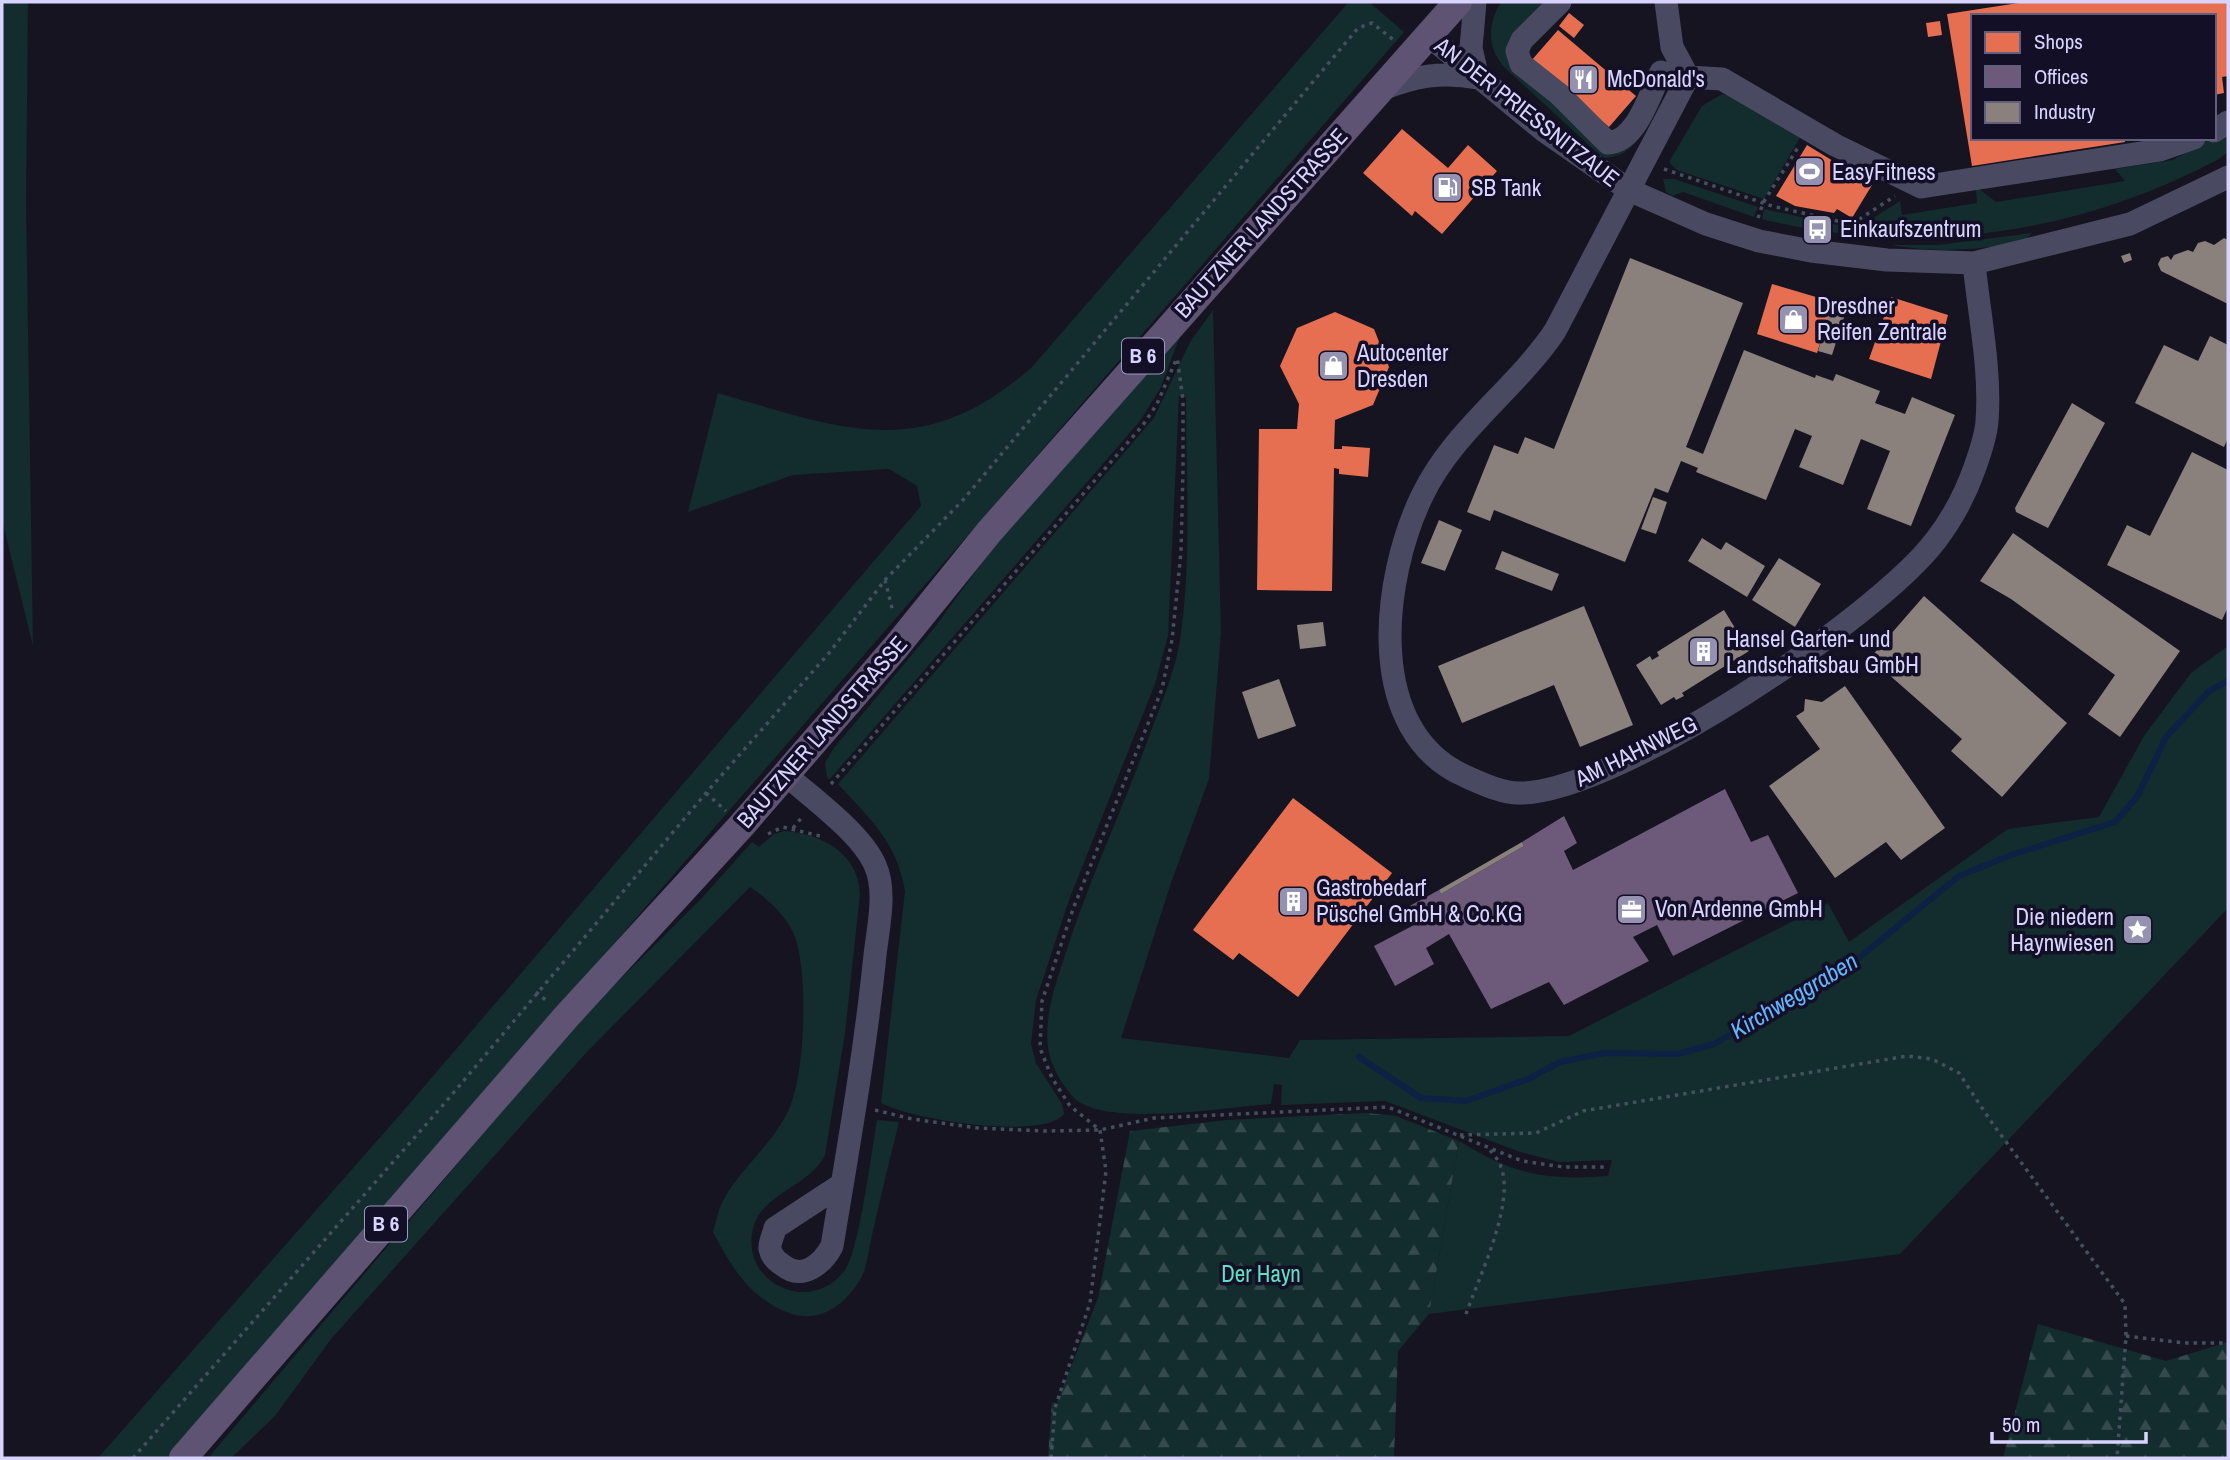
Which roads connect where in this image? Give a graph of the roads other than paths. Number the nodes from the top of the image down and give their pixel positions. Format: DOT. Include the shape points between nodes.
graph roads {
  1 [pos="1458,2"];
  2 [pos="1475,2"];
  3 [pos="1560,2"];
  4 [pos="1666,2"];
  5 [pos="1429,36"];
  6 [pos="1661,72"];
  7 [pos="1688,77"];
  8 [pos="1478,78"];
  9 [pos="1380,90"];
  10 [pos="2188,140"];
  11 [pos="2228,177"];
  12 [pos="1629,191"];
  13 [pos="1974,264"];
  14 [pos="785,774"];
  15 [pos="842,1184"];
  16 [pos="183,1458"];
  1 -- 5 [label="main road, BAUTZNER LANDSTRASSE / B 6"];
  2 -- 8 [label="street" via="1471,48"];
  3 -- 6 [label="street" via="1522,40 1517,51 1521,64 1608,143 1628,136"];
  4 -- 7 [label="street" via="1672,47"];
  5 -- 8 [label="street, AN DER PRIESSNITZAUE"];
  5 -- 9 [label="main road, BAUTZNER LANDSTRASSE / B 6"];
  7 -- 10 [label="street" via="1722,79 1871,165 1921,187 2160,150"];
  7 -- 12 [label="street, AM HAHNWEG"];
  8 -- 9 [label="street" via="1427,74"];
  8 -- 12 [label="street, AN DER PRIESSNITZAUE"];
  9 -- 14 [label="main road, BAUTZNER LANDSTRASSE / B 6" via="989,532"];
  11 -- 13 [label="street, AN DER PRIESSNITZAUE" via="2130,224"];
  12 -- 13 [label="street, AN DER PRIESSNITZAUE" via="1759,241 1887,260"];
  12 -- 13 [label="street, AM HAHNWEG" via="1553,335 1441,461 1422,495 1397,563 1390,643 1395,685 1405,716 1436,760 1467,777 1516,794 1594,776 1690,726 1813,649 1888,589 1936,541 1974,470 1987,424"];
  14 -- 15 [label="street" via="859,842 876,866 881,894 871,999"];
  14 -- 16 [label="main road, BAUTZNER LANDSTRASSE / B 6" via="566,1017"];
}
